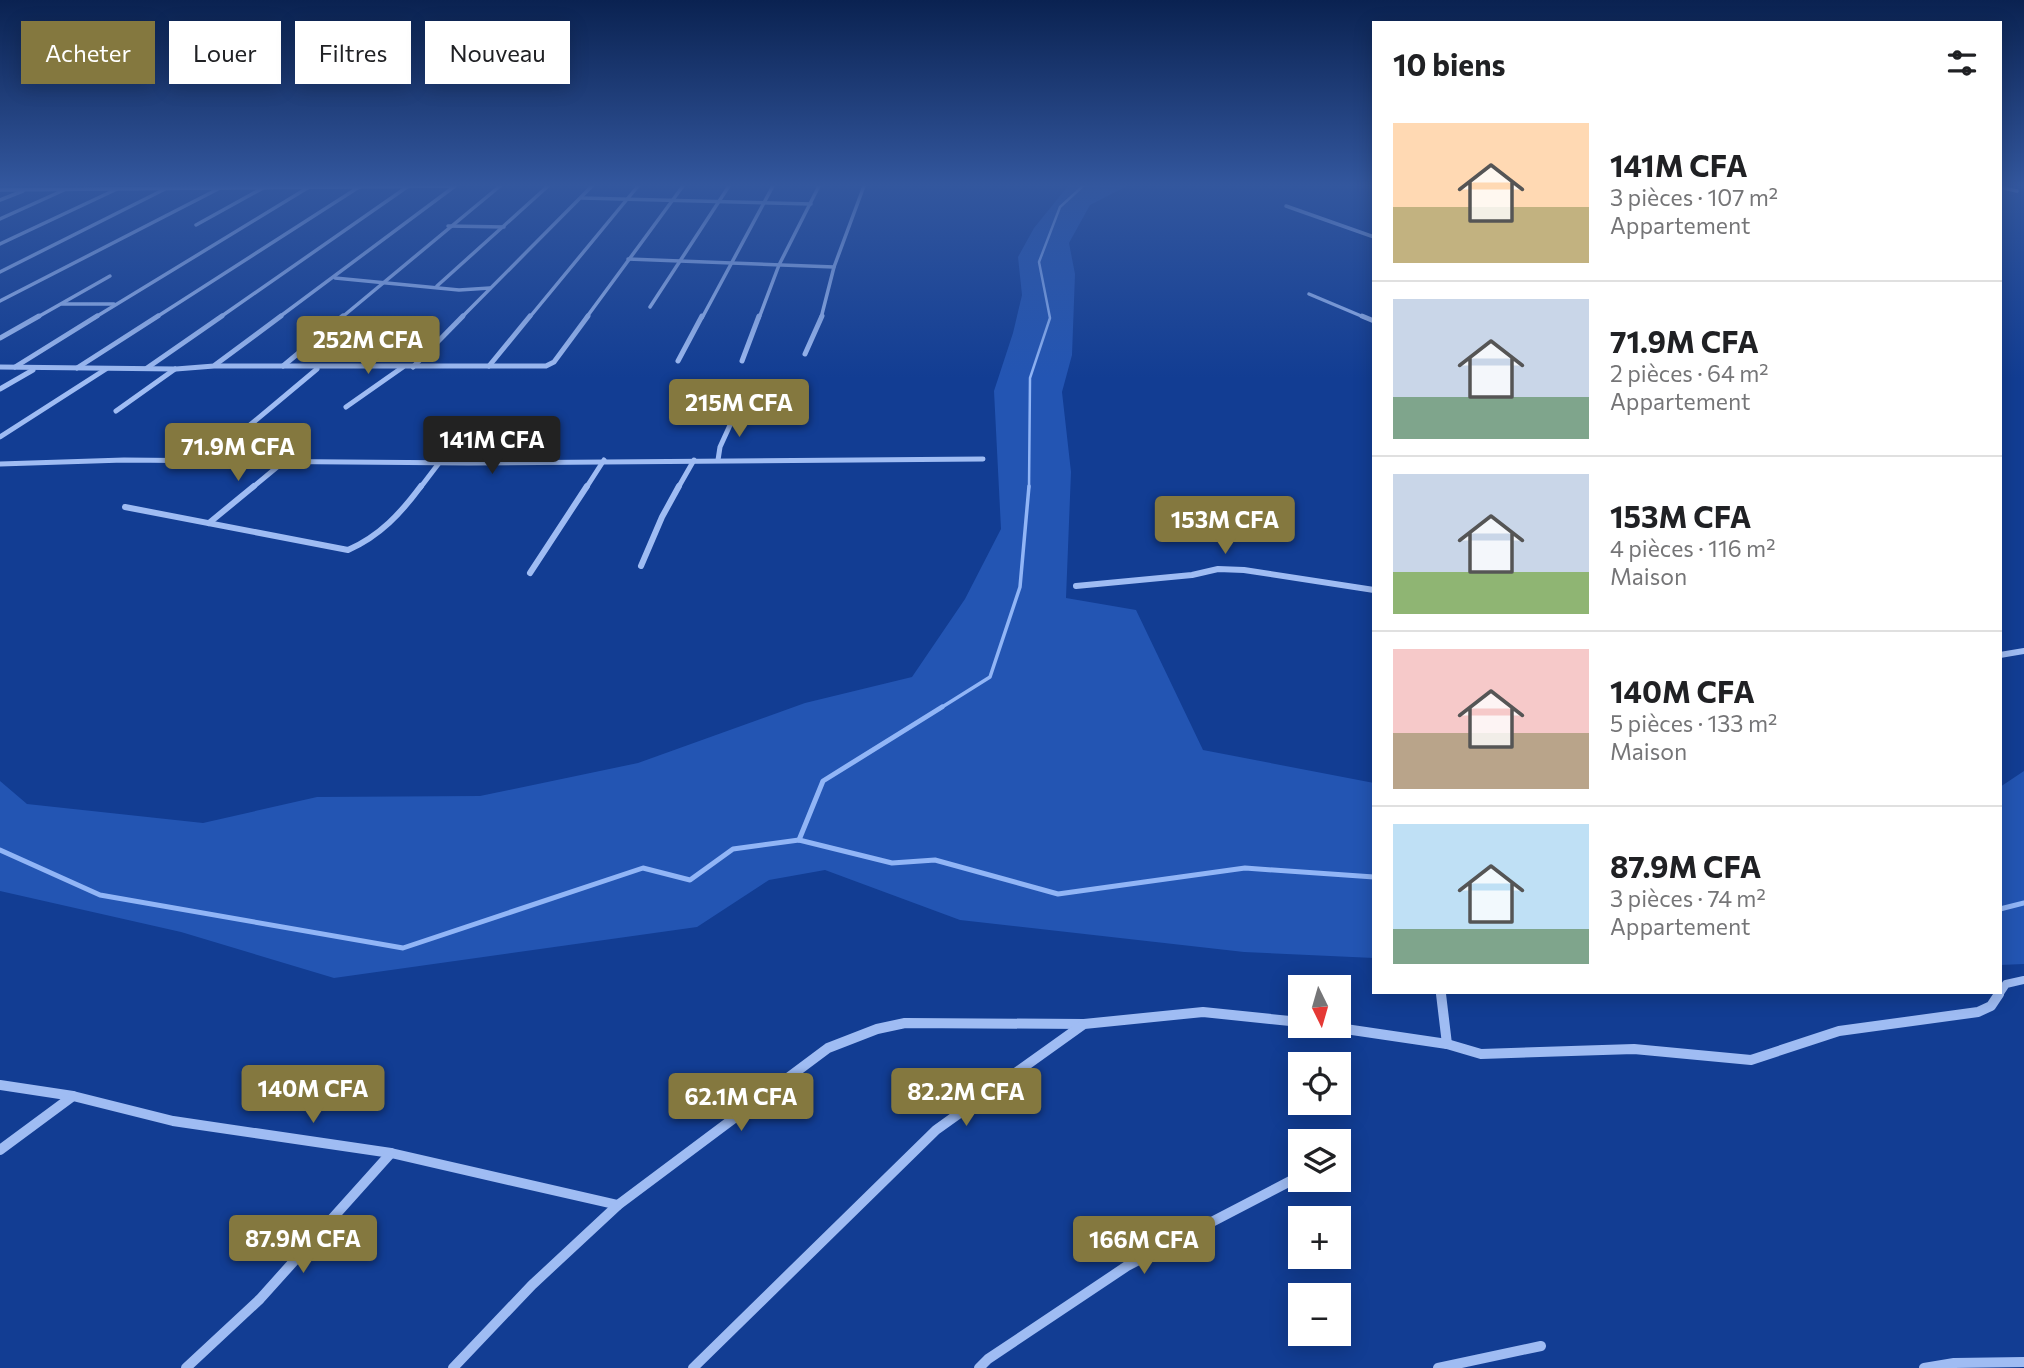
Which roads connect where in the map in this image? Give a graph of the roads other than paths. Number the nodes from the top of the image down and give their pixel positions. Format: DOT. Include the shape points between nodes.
graph roads {
  1 [pos="44,250"];
  2 [pos="100,250"];
  3 [pos="207,250"];
  4 [pos="260,250"];
  5 [pos="316,250"];
  6 [pos="372,250"];
  7 [pos="420,250"];
  8 [pos="475,250"];
  9 [pos="531,250"];
  10 [pos="585,250"];
  11 [pos="635,250"];
  12 [pos="687,250"];
  13 [pos="739,250"];
  14 [pos="787,250"];
  15 [pos="840,250"];
  16 [pos="628,259"];
  17 [pos="680,261"];
  18 [pos="732,262"];
  19 [pos="779,265"];
  20 [pos="834,267"];
  21 [pos="0,272"];
  22 [pos="110,276"];
  23 [pos="335,278"];
  24 [pos="381,283"];
  25 [pos="437,286"];
  26 [pos="489,288"];
  27 [pos="1309,294"];
  28 [pos="0,302"];
  29 [pos="60,304"];
  30 [pos="114,304"];
  31 [pos="650,307"];
  32 [pos="1372,320"];
  33 [pos="0,338"];
  34 [pos="806,354"];
  35 [pos="678,361"];
  36 [pos="742,361"];
  37 [pos="214,366"];
  38 [pos="283,366"];
  39 [pos="489,366"];
  40 [pos="0,367"];
  41 [pos="15,367"];
  42 [pos="404,367"];
  43 [pos="412,367"];
  44 [pos="76,368"];
  45 [pos="318,368"];
  46 [pos="34,369"];
  47 [pos="107,369"];
  48 [pos="146,369"];
  49 [pos="176,369"];
  50 [pos="0,389"];
  51 [pos="346,407"];
  52 [pos="116,411"];
  53 [pos="736,412"];
  54 [pos="250,425"];
  55 [pos="0,437"];
  56 [pos="983,459"];
  57 [pos="604,460"];
  58 [pos="694,460"];
  59 [pos="718,460"];
  60 [pos="283,463"];
  61 [pos="439,463"];
  62 [pos="0,464"];
  63 [pos="125,507"];
  64 [pos="209,523"];
  65 [pos="641,566"];
  66 [pos="530,573"];
  67 [pos="1076,586"];
  68 [pos="1372,590"];
  69 [pos="2024,651"];
  70 [pos="2002,655"];
  71 [pos="2024,980"];
  72 [pos="2002,990"];
  73 [pos="1441,994"];
  74 [pos="1999,994"];
  75 [pos="1288,1021"];
  76 [pos="1084,1024"];
  77 [pos="1351,1030"];
  78 [pos="1447,1044"];
  79 [pos="0,1085"];
  80 [pos="73,1096"];
  81 [pos="0,1150"];
  82 [pos="391,1153"];
  83 [pos="1288,1183"];
  84 [pos="618,1205"];
  85 [pos="1541,1346"];
  86 [pos="2024,1362"];
  87 [pos="186,1368"];
  88 [pos="453,1368"];
  89 [pos="693,1368"];
  90 [pos="979,1368"];
  91 [pos="1438,1368"];
  92 [pos="1924,1368"];
  1 -- 21 [label="street"];
  2 -- 28 [label="street"];
  3 -- 30 [label="street"];
  4 -- 44 [label="street"];
  5 -- 48 [label="street"];
  6 -- 23 [label="street"];
  7 -- 24 [label="street"];
  8 -- 25 [label="street"];
  9 -- 26 [label="street"];
  10 -- 39 [label="street"];
  11 -- 16 [label="street"];
  12 -- 17 [label="street"];
  13 -- 18 [label="street"];
  14 -- 19 [label="street"];
  15 -- 20 [label="street"];
  16 -- 17 [label="street"];
  16 -- 39 [label="street" via="554,362 546,366"];
  17 -- 18 [label="street"];
  17 -- 31 [label="street"];
  18 -- 19 [label="street"];
  18 -- 35 [label="street"];
  19 -- 20 [label="street"];
  19 -- 36 [label="street"];
  20 -- 34 [label="street" via="825,310"];
  22 -- 29 [label="street"];
  23 -- 24 [label="street"];
  23 -- 37 [label="street"];
  24 -- 25 [label="street"];
  24 -- 38 [label="street"];
  25 -- 26 [label="street"];
  26 -- 43 [label="street"];
  27 -- 32 [label="street"];
  29 -- 30 [label="street"];
  29 -- 33 [label="street"];
  30 -- 41 [label="street"];
  37 -- 38 [label="street"];
  37 -- 49 [label="street"];
  38 -- 45 [label="street"];
  39 -- 43 [label="street"];
  40 -- 41 [label="street"];
  41 -- 46 [label="street"];
  42 -- 43 [label="street"];
  42 -- 45 [label="street"];
  42 -- 51 [label="street"];
  44 -- 46 [label="street"];
  44 -- 47 [label="street"];
  45 -- 54 [label="street"];
  46 -- 50 [label="street"];
  47 -- 48 [label="street"];
  47 -- 55 [label="street"];
  48 -- 49 [label="street"];
  49 -- 52 [label="street"];
  53 -- 59 [label="street"];
  56 -- 59 [label="street"];
  57 -- 58 [label="street"];
  57 -- 61 [label="street"];
  57 -- 66 [label="street"];
  58 -- 59 [label="street"];
  58 -- 65 [label="street"];
  60 -- 61 [label="street"];
  60 -- 62 [label="street" via="124,460"];
  60 -- 64 [label="street"];
  61 -- 64 [label="street" via="382,534 348,550"];
  63 -- 64 [label="street"];
  67 -- 68 [label="street" via="1218,569"];
  69 -- 70 [label="street"];
  71 -- 72 [label="street" via="2006,984"];
  73 -- 78 [label="street"];
  74 -- 78 [label="street" via="1991,1006 1978,1012 1839,1031 1751,1060 1634,1049 1481,1054"];
  75 -- 76 [label="street" via="1203,1012"];
  76 -- 84 [label="street" via="905,1023 828,1048"];
  76 -- 89 [label="street" via="936,1130"];
  77 -- 78 [label="street"];
  79 -- 80 [label="street"];
  80 -- 81 [label="street"];
  80 -- 82 [label="street" via="173,1121"];
  82 -- 84 [label="street"];
  82 -- 87 [label="street" via="260,1299"];
  83 -- 90 [label="street" via="1128,1266"];
  84 -- 88 [label="street" via="532,1285"];
  85 -- 91 [label="street"];
  86 -- 92 [label="street"];
}
